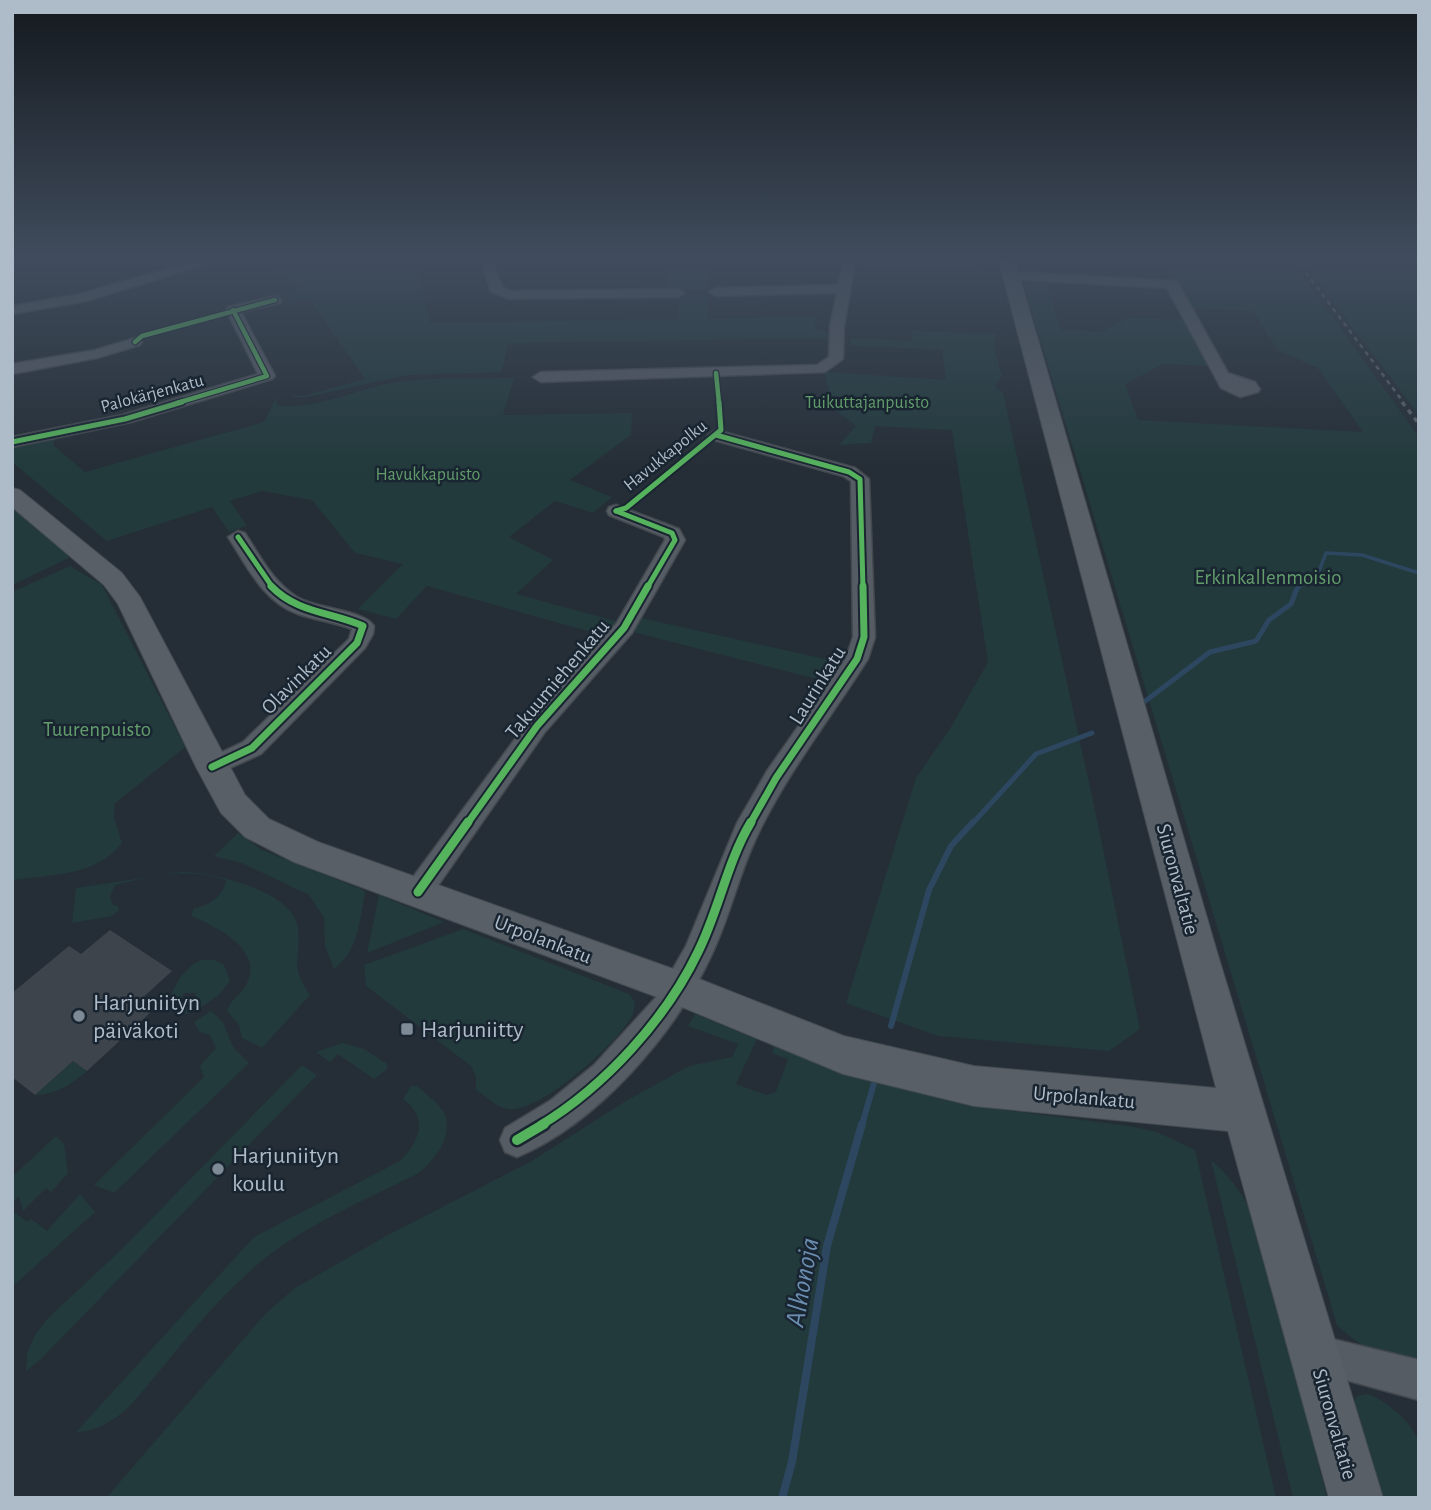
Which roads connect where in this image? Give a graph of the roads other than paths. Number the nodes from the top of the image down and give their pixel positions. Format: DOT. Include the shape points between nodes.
graph roads {
  1 [pos="243,328"];
  2 [pos="837,328"];
  3 [pos="1025,328"];
  4 [pos="1196,328"];
  5 [pos="135,342"];
  6 [pos="12,369"];
  7 [pos="1222,376"];
  8 [pos="541,377"];
  9 [pos="716,435"];
  10 [pos="12,442"];
  11 [pos="12,495"];
  12 [pos="616,511"];
  13 [pos="238,537"];
  14 [pos="212,767"];
  15 [pos="418,892"];
  16 [pos="679,988"];
  17 [pos="1244,1111"];
  18 [pos="517,1140"];
  19 [pos="1316,1354"];
  20 [pos="1419,1380"];
  21 [pos="1356,1498"];
  1 -- 10 [label="street, Palokärjenkatu" via="267,376 125,419"];
  2 -- 8 [label="street" via="835,359 820,369"];
  3 -- 17 [label="main road, Siuronvaltatie"];
  4 -- 7 [label="street"];
  5 -- 6 [label="street" via="97,354"];
  9 -- 16 [label="street, Laurinkatu" via="860,479 864,637 857,659 746,830 699,951"];
  11 -- 14 [label="main road, Urpolankatu" via="113,579 131,603"];
  12 -- 15 [label="street, Takuumiehenkatu" via="672,533 675,540 624,628 537,726"];
  13 -- 14 [label="street, Olavinkatu" via="279,596 301,608 363,626 357,643 252,748"];
  14 -- 15 [label="main road, Urpolankatu" via="233,804 257,828 306,852"];
  15 -- 16 [label="main road, Urpolankatu"];
  16 -- 17 [label="main road, Urpolankatu" via="843,1055 974,1086"];
  16 -- 18 [label="street" via="642,1038 605,1076 563,1112"];
  17 -- 19 [label="main road, Siuronvaltatie"];
  19 -- 20 [label="street"];
  19 -- 21 [label="main road, Siuronvaltatie"];
}
